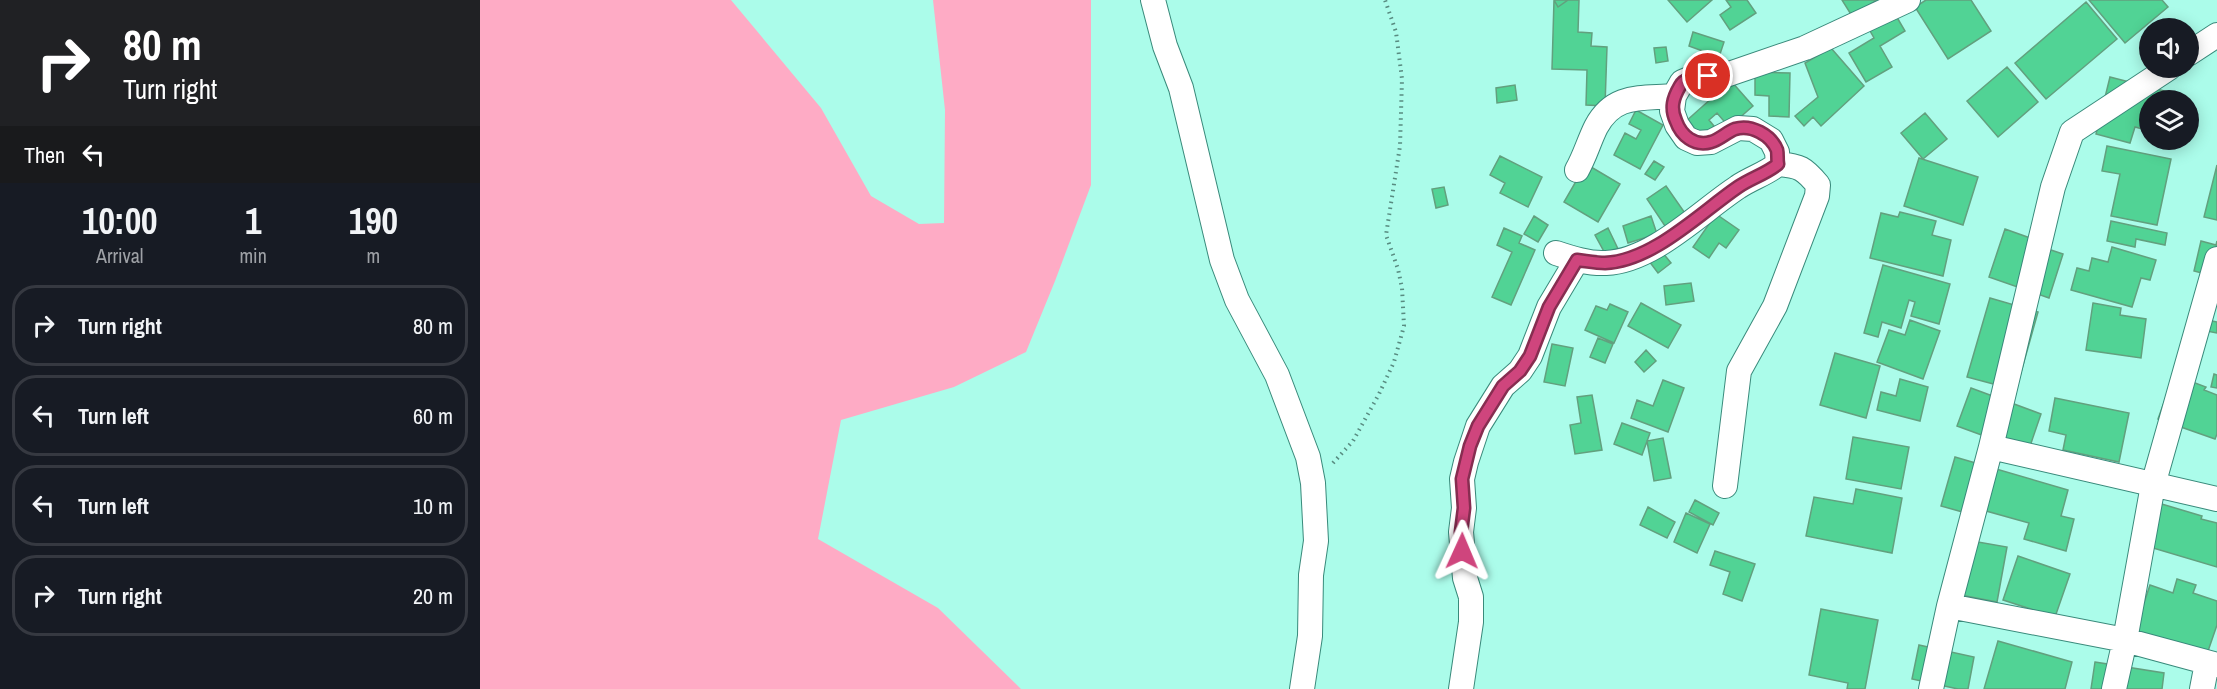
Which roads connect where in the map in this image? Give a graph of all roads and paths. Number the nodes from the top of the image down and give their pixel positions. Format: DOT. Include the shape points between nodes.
graph roads {
  1 [pos="1153,0"];
  2 [pos="1385,0"];
  3 [pos="1908,0"];
  4 [pos="2217,35"];
  5 [pos="2199,47"];
  6 [pos="2154,78"];
  7 [pos="1674,96"];
  8 [pos="1778,164"];
  9 [pos="1577,170"];
  10 [pos="2217,259"];
  11 [pos="1991,447"];
  12 [pos="1313,483"];
  13 [pos="2153,485"];
  14 [pos="1725,486"];
  15 [pos="2217,499"];
  16 [pos="1949,606"];
  17 [pos="2125,640"];
  18 [pos="2212,664"];
  19 [pos="1302,689"];
  20 [pos="1461,689"];
  21 [pos="1931,689"];
  22 [pos="2114,689"];
  23 [pos="2202,689"];
  1 -- 12 [label="street" via="1180,88 1222,260 1277,375 1308,457"];
  2 -- 12 [label="path" via="1396,32 1402,79 1400,146 1386,235 1402,288 1404,326 1394,362 1353,441"];
  3 -- 7 [label="street" via="1805,48 1726,75 1694,77 1682,82"];
  4 -- 5 [label="street"];
  6 -- 11 [label="street" via="2072,132 2053,187"];
  7 -- 8 [label="street" via="1672,111 1686,138 1697,143 1711,142 1738,128 1752,129 1771,140"];
  7 -- 9 [label="street" via="1628,100 1610,107"];
  8 -- 14 [label="street" via="1806,171 1818,185 1817,196 1775,306 1739,371"];
  8 -- 20 [label="street" via="1644,251 1607,263 1567,256 1530,356 1503,386 1478,426 1466,462 1461,532 1471,622"];
  10 -- 13 [label="street"];
  11 -- 13 [label="street"];
  11 -- 16 [label="street"];
  12 -- 19 [label="street" via="1316,541"];
  13 -- 15 [label="street"];
  13 -- 17 [label="street"];
  16 -- 17 [label="street"];
  16 -- 21 [label="street"];
  17 -- 18 [label="street"];
  17 -- 22 [label="street"];
  18 -- 23 [label="street"];
}
